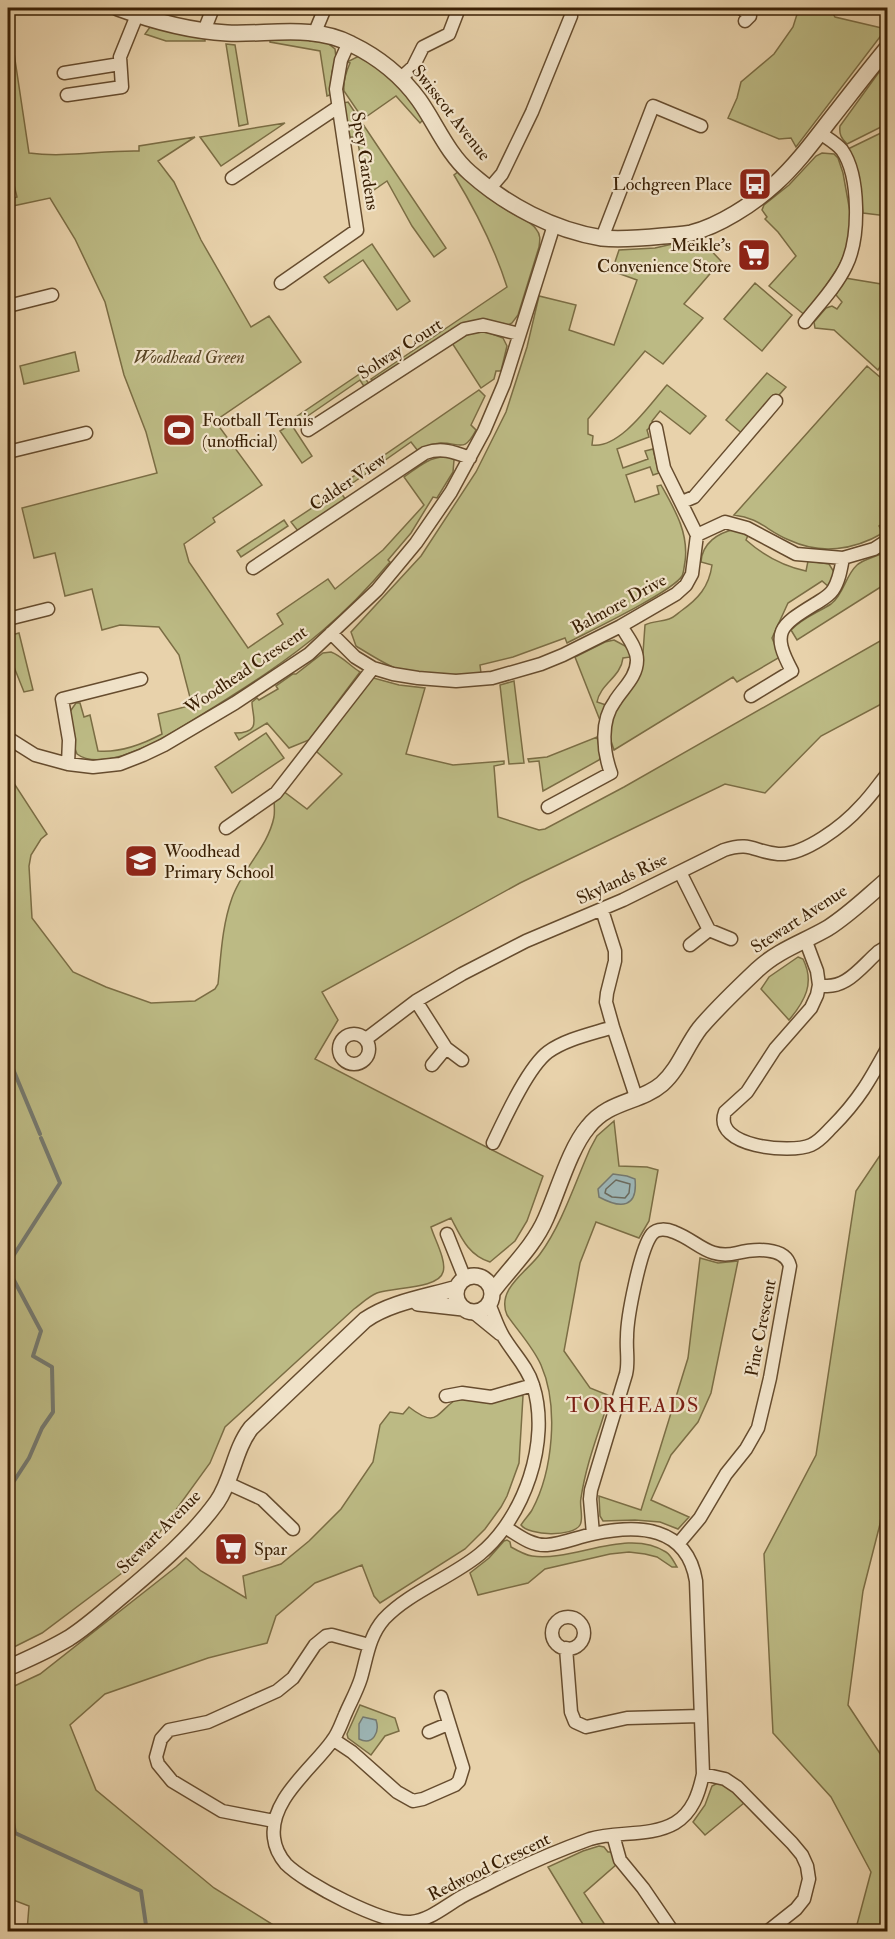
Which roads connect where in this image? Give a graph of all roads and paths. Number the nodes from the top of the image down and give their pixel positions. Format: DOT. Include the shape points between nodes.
graph roads {
  1 [pos="118,8"];
  2 [pos="213,8"];
  3 [pos="325,8"];
  4 [pos="459,8"];
  5 [pos="741,8"];
  6 [pos="137,15"];
  7 [pos="571,16"];
  8 [pos="745,21"];
  9 [pos="204,31"];
  10 [pos="315,32"];
  11 [pos="349,42"];
  12 [pos="888,47"];
  13 [pos="120,64"];
  14 [pos="64,73"];
  15 [pos="401,78"];
  16 [pos="67,95"];
  17 [pos="338,107"];
  18 [pos="701,126"];
  19 [pos="820,134"];
  20 [pos="232,178"];
  21 [pos="490,188"];
  22 [pos="554,225"];
  23 [pos="602,238"];
  24 [pos="281,283"];
  25 [pos="52,295"];
  26 [pos="8,306"];
  27 [pos="805,322"];
  28 [pos="519,334"];
  29 [pos="776,401"];
  30 [pos="656,428"];
  31 [pos="308,430"];
  32 [pos="86,433"];
  33 [pos="8,452"];
  34 [pos="470,458"];
  35 [pos="682,502"];
  36 [pos="697,536"];
  37 [pos="888,540"];
  38 [pos="843,558"];
  39 [pos="253,568"];
  40 [pos="48,609"];
  41 [pos="8,619"];
  42 [pos="621,626"];
  43 [pos="331,633"];
  44 [pos="373,668"];
  45 [pos="141,679"];
  46 [pos="751,696"];
  47 [pos="8,738"];
  48 [pos="68,764"];
  49 [pos="888,773"];
  50 [pos="548,807"];
  51 [pos="226,828"];
  52 [pos="680,872"];
  53 [pos="888,879"];
  54 [pos="602,910"];
  55 [pos="709,930"];
  56 [pos="731,939"];
  57 [pos="805,939"];
  58 [pos="690,945"];
  59 [pos="888,948"];
  60 [pos="819,985"];
  61 [pos="416,1001"];
  62 [pos="612,1027"];
  63 [pos="366,1039"];
  64 [pos="888,1047"];
  65 [pos="446,1048"];
  66 [pos="462,1060"];
  67 [pos="432,1065"];
  68 [pos="636,1097"];
  69 [pos="493,1143"];
  70 [pos="447,1234"];
  71 [pos="514,1263"];
  72 [pos="467,1281"];
  73 [pos="491,1298"];
  74 [pos="411,1302"];
  75 [pos="468,1310"];
  76 [pos="503,1336"];
  77 [pos="533,1385"];
  78 [pos="446,1396"];
  79 [pos="227,1483"];
  80 [pos="505,1527"];
  81 [pos="292,1529"];
  82 [pos="593,1534"];
  83 [pos="679,1543"];
  84 [pos="369,1645"];
  85 [pos="566,1648"];
  86 [pos="8,1668"];
  87 [pos="441,1697"];
  88 [pos="700,1716"];
  89 [pos="448,1725"];
  90 [pos="429,1732"];
  91 [pos="334,1740"];
  92 [pos="703,1774"];
  93 [pos="274,1821"];
  94 [pos="613,1835"];
  95 [pos="407,1927"];
  96 [pos="673,1932"];
  97 [pos="767,1932"];
  1 -- 6 [label="street, Swisscot Avenue"];
  2 -- 9 [label="street"];
  3 -- 10 [label="street"];
  4 -- 15 [label="street" via="448,34 423,47"];
  5 -- 8 [label="street" via="750,15"];
  6 -- 9 [label="street, Swisscot Avenue"];
  6 -- 13 [label="street"];
  7 -- 21 [label="street" via="532,112 502,174"];
  9 -- 10 [label="street, Swisscot Avenue"];
  10 -- 11 [label="street, Swisscot Avenue"];
  11 -- 15 [label="street, Swisscot Avenue"];
  11 -- 17 [label="street, Spey Gardens" via="337,75"];
  12 -- 19 [label="street, Swisscot Avenue"];
  13 -- 14 [label="street"];
  13 -- 16 [label="street" via="122,87"];
  15 -- 21 [label="street, Swisscot Avenue" via="453,153"];
  17 -- 20 [label="street"];
  17 -- 24 [label="street, Spey Gardens" via="357,230"];
  18 -- 23 [label="street" via="653,106"];
  19 -- 23 [label="street, Swisscot Avenue" via="775,184 723,220 691,233"];
  19 -- 27 [label="street" via="841,149 848,164 856,204 856,231 847,265"];
  21 -- 22 [label="street, Swisscot Avenue" via="505,201"];
  22 -- 23 [label="street, Swisscot Avenue"];
  22 -- 28 [label="street, Woodhead Crescent"];
  25 -- 26 [label="street"];
  28 -- 31 [label="street, Solway Court" via="483,325 464,329"];
  28 -- 34 [label="street, Woodhead Crescent" via="504,384"];
  29 -- 35 [label="street" via="694,497"];
  30 -- 35 [label="street" via="664,468"];
  32 -- 33 [label="street"];
  34 -- 39 [label="street, Calder View" via="437,449 425,453"];
  34 -- 43 [label="street, Woodhead Crescent" via="416,543 377,590"];
  35 -- 36 [label="street"];
  36 -- 38 [label="street" via="725,522 747,528 796,554"];
  36 -- 42 [label="street, Balmore Drive" via="692,574 686,585"];
  37 -- 38 [label="street" via="874,549"];
  38 -- 46 [label="street" via="834,588 827,597 783,629 779,640 792,670"];
  40 -- 41 [label="street"];
  42 -- 44 [label="street, Balmore Drive" via="543,664 492,678 418,678"];
  42 -- 50 [label="street" via="637,660 635,672 606,720 604,744 611,773"];
  43 -- 44 [label="street, Balmore Drive"];
  43 -- 48 [label="street, Woodhead Crescent" via="309,654 164,745 120,764"];
  44 -- 51 [label="street" via="276,793"];
  45 -- 48 [label="street" via="62,699 69,740"];
  47 -- 48 [label="street, Woodhead Crescent" via="35,755"];
  49 -- 52 [label="street, Skylands Rise" via="856,812 807,847 777,854 735,846"];
  52 -- 54 [label="street, Skylands Rise"];
  52 -- 55 [label="street"];
  53 -- 57 [label="street, Stewart Avenue" via="848,914"];
  54 -- 61 [label="street, Skylands Rise" via="526,941"];
  54 -- 62 [label="street" via="615,951 606,1002"];
  55 -- 56 [label="street"];
  55 -- 58 [label="street"];
  57 -- 60 [label="street"];
  57 -- 68 [label="street, Stewart Avenue" via="759,968 701,1028 671,1075 651,1092"];
  59 -- 60 [label="street" via="878,952 846,981 830,987"];
  60 -- 64 [label="street" via="804,1018 775,1049 747,1092 725,1112 725,1125 734,1135 756,1146 792,1149 812,1145 857,1101"];
  61 -- 63 [label="street, Skylands Rise"];
  61 -- 65 [label="street"];
  62 -- 68 [label="street"];
  62 -- 69 [label="street" via="546,1053 516,1098"];
  65 -- 66 [label="street"];
  65 -- 67 [label="street"];
  68 -- 71 [label="street, Stewart Avenue" via="607,1110 587,1127 546,1219"];
  70 -- 72 [label="street"];
  71 -- 72 [label="street, Stewart Avenue"];
  71 -- 73 [label="street, Stewart Avenue"];
  72 -- 73 [label="street" via="488,1282"];
  72 -- 74 [label="street, Stewart Avenue"];
  72 -- 75 [label="street" via="456,1295"];
  73 -- 75 [label="street" via="484,1309"];
  73 -- 76 [label="street"];
  74 -- 75 [label="street, Stewart Avenue"];
  74 -- 79 [label="street, Stewart Avenue" via="384,1309 365,1320 261,1418 242,1440"];
  75 -- 76 [label="street"];
  76 -- 77 [label="street"];
  77 -- 78 [label="street" via="491,1397 462,1393"];
  77 -- 80 [label="street" via="538,1423 533,1467 517,1509"];
  79 -- 81 [label="street" via="262,1499"];
  79 -- 86 [label="street, Stewart Avenue" via="201,1521 156,1567 87,1626 56,1646"];
  80 -- 82 [label="street" via="520,1537 548,1545"];
  80 -- 84 [label="street" via="481,1554 386,1616"];
  82 -- 83 [label="street" via="645,1530"];
  82 -- 83 [label="street, Pine Crescent" via="590,1499 628,1365 627,1335 640,1265 653,1233 666,1229 714,1253 772,1252 789,1261 790,1266 758,1428 700,1518"];
  83 -- 88 [label="street, Redwood Crescent" via="695,1572"];
  84 -- 91 [label="street" via="355,1695"];
  84 -- 93 [label="street" via="326,1636 315,1645 293,1678 277,1691 208,1722 169,1730 161,1739 156,1757 172,1781 222,1811"];
  85 -- 88 [label="street" via="571,1712 578,1724 586,1727 627,1718"];
  87 -- 89 [label="street"];
  88 -- 92 [label="street, Redwood Crescent"];
  89 -- 90 [label="street"];
  89 -- 91 [label="street" via="462,1774 455,1785 418,1800 397,1792"];
  91 -- 93 [label="street" via="301,1776"];
  92 -- 94 [label="street, Redwood Crescent" via="697,1797 674,1824"];
  92 -- 97 [label="street" via="725,1779 737,1787 792,1843 807,1866 809,1879 804,1899"];
  93 -- 95 [label="street, Redwood Crescent" via="279,1855 292,1869 351,1903"];
  94 -- 95 [label="street, Redwood Crescent" via="593,1838 494,1880"];
  94 -- 96 [label="street" via="620,1860"];
}
